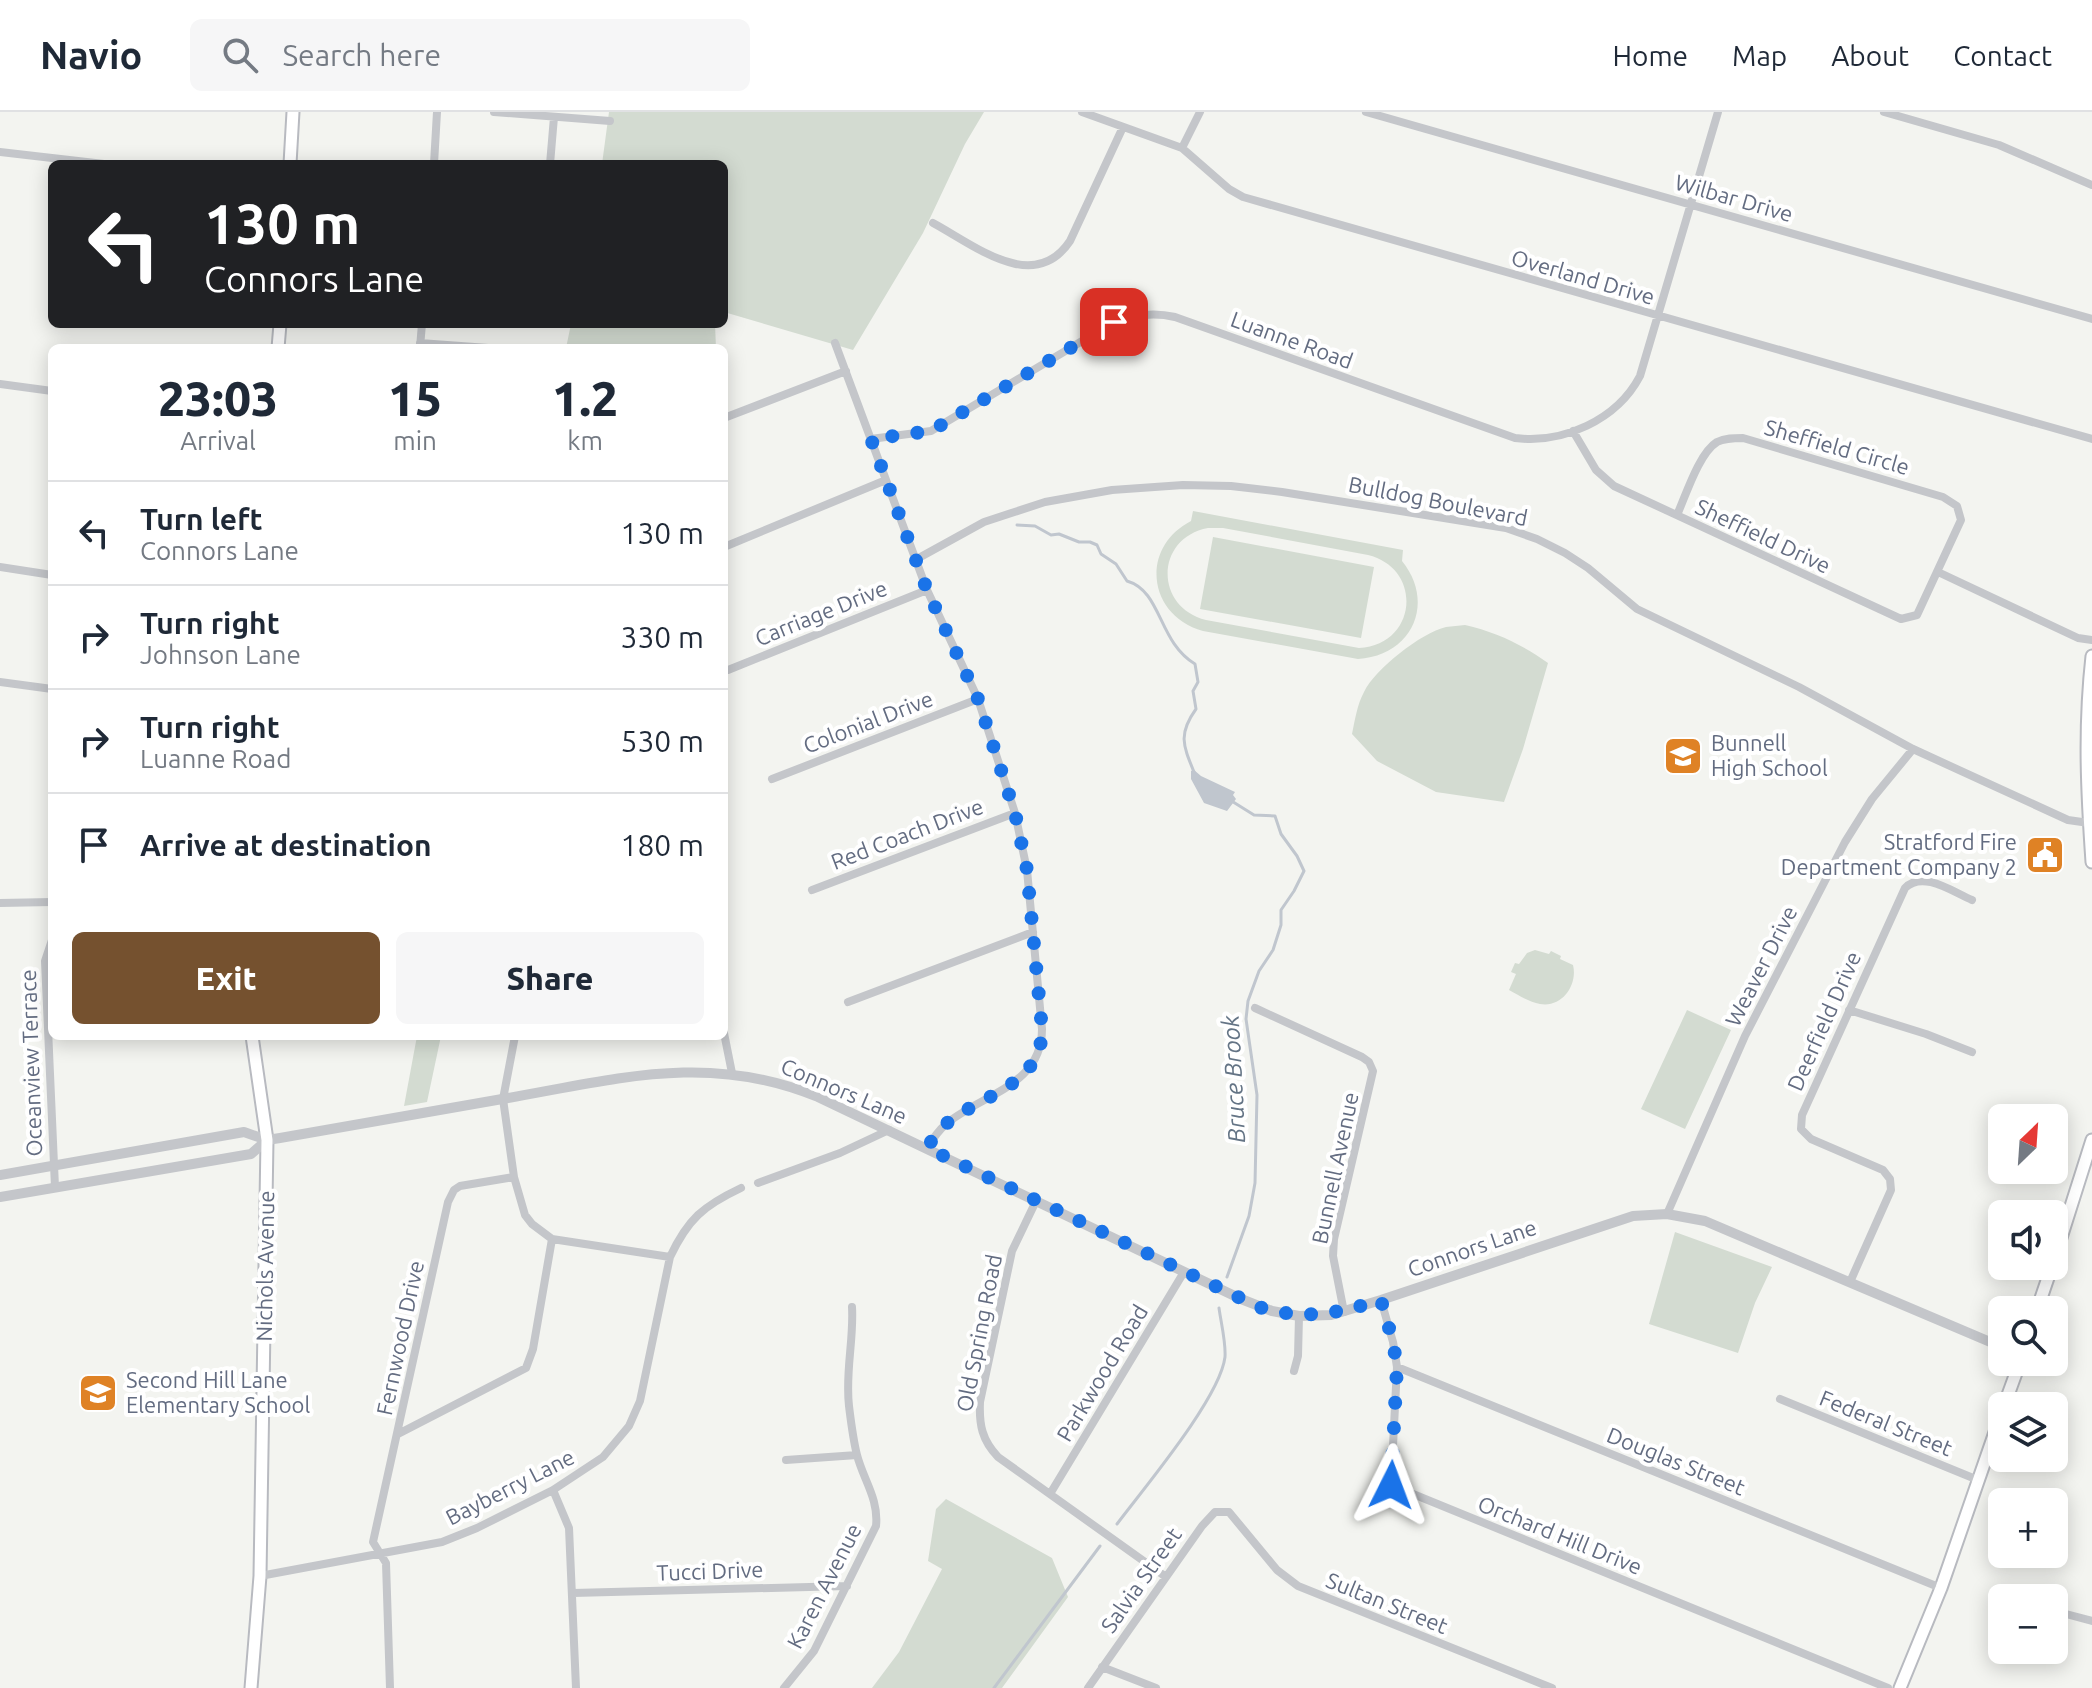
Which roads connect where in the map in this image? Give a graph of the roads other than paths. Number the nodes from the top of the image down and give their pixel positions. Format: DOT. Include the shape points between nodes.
graph roads {
  1 [pos="293,112"];
  2 [pos="437,112"];
  3 [pos="494,112"];
  4 [pos="1082,112"];
  5 [pos="1200,112"];
  6 [pos="1366,112"];
  7 [pos="1718,112"];
  8 [pos="1884,112"];
  9 [pos="554,117"];
  10 [pos="610,121"];
  11 [pos="1123,127"];
  12 [pos="1182,148"];
  13 [pos="0,152"];
  14 [pos="69,160"];
  15 [pos="290,160"];
  16 [pos="434,160"];
  17 [pos="550,160"];
  18 [pos="2092,185"];
  19 [pos="1690,204"];
  20 [pos="933,223"];
  21 [pos="1658,317"];
  22 [pos="2092,319"];
  23 [pos="835,343"];
  24 [pos="846,371"];
  25 [pos="0,384"];
  26 [pos="48,390"];
  27 [pos="728,416"];
  28 [pos="1573,431"];
  29 [pos="871,439"];
  30 [pos="2092,439"];
  31 [pos="886,480"];
  32 [pos="1677,515"];
  33 [pos="728,545"];
  34 [pos="915,560"];
  35 [pos="0,567"];
  36 [pos="1938,572"];
  37 [pos="48,574"];
  38 [pos="927,590"];
  39 [pos="2092,640"];
  40 [pos="2092,656"];
  41 [pos="728,670"];
  42 [pos="0,682"];
  43 [pos="48,688"];
  44 [pos="978,699"];
  45 [pos="1913,749"];
  46 [pos="772,779"];
  47 [pos="2090,803"];
  48 [pos="1015,813"];
  49 [pos="2089,823"];
  50 [pos="2092,862"];
  51 [pos="812,890"];
  52 [pos="1972,900"];
  53 [pos="48,902"];
  54 [pos="0,903"];
  55 [pos="1033,932"];
  56 [pos="48,952"];
  57 [pos="48,998"];
  58 [pos="848,1002"];
  59 [pos="1255,1008"];
  60 [pos="1849,1010"];
  61 [pos="50,1040"];
  62 [pos="253,1040"];
  63 [pos="514,1040"];
  64 [pos="725,1040"];
  65 [pos="1972,1052"];
  66 [pos="732,1073"];
  67 [pos="503,1099"];
  68 [pos="889,1130"];
  69 [pos="267,1140"];
  70 [pos="2092,1140"];
  71 [pos="927,1148"];
  72 [pos="152,1149"];
  73 [pos="2090,1162"];
  74 [pos="52,1166"];
  75 [pos="155,1171"];
  76 [pos="0,1175"];
  77 [pos="514,1177"];
  78 [pos="758,1183"];
  79 [pos="55,1187"];
  80 [pos="741,1188"];
  81 [pos="0,1197"];
  82 [pos="1036,1201"];
  83 [pos="1667,1214"];
  84 [pos="2068,1222"];
  85 [pos="552,1239"];
  86 [pos="670,1257"];
  87 [pos="1184,1272"];
  88 [pos="1850,1282"];
  89 [pos="1381,1300"];
  90 [pos="852,1307"];
  91 [pos="1344,1312"];
  92 [pos="1299,1316"];
  93 [pos="1988,1341"];
  94 [pos="1397,1367"];
  95 [pos="1294,1371"];
  96 [pos="1780,1399"];
  97 [pos="398,1434"];
  98 [pos="1988,1452"];
  99 [pos="857,1455"];
  100 [pos="786,1460"];
  101 [pos="1978,1480"];
  102 [pos="553,1490"];
  103 [pos="1050,1494"];
  104 [pos="1233,1517"];
  105 [pos="380,1554"];
  106 [pos="260,1576"];
  107 [pos="1166,1577"];
  108 [pos="847,1586"];
  109 [pos="1941,1588"];
  110 [pos="573,1593"];
  111 [pos="2068,1615"];
  112 [pos="2092,1621"];
  113 [pos="1102,1667"];
  114 [pos="251,1688"];
  115 [pos="390,1688"];
  116 [pos="576,1688"];
  117 [pos="784,1688"];
  118 [pos="1088,1688"];
  119 [pos="1156,1688"];
  120 [pos="1552,1688"];
  121 [pos="1888,1688"];
  122 [pos="1900,1688"];
  1 -- 15 [label="main road"];
  2 -- 16 [label="street"];
  3 -- 9 [label="street"];
  4 -- 11 [label="street, Overland Drive"];
  5 -- 12 [label="street"];
  6 -- 19 [label="street, Wilbar Drive"];
  7 -- 19 [label="street, Luanne Road"];
  8 -- 18 [label="street" via="1999,145"];
  9 -- 10 [label="street"];
  9 -- 17 [label="street"];
  11 -- 12 [label="street, Overland Drive"];
  11 -- 20 [label="street" via="1070,241 1051,262 1007,263"];
  12 -- 21 [label="street, Overland Drive" via="1243,197"];
  13 -- 14 [label="street"];
  19 -- 21 [label="street, Luanne Road"];
  19 -- 22 [label="street, Wilbar Drive"];
  21 -- 28 [label="street, Luanne Road" via="1640,376 1624,401"];
  21 -- 30 [label="street, Overland Drive"];
  23 -- 24 [label="street"];
  24 -- 27 [label="street"];
  24 -- 29 [label="street"];
  25 -- 26 [label="street"];
  28 -- 29 [label="street, Luanne Road" via="1546,439 1515,438 1159,313 1114,322 931,431"];
  28 -- 32 [label="street, Sheffield Drive" via="1604,479"];
  29 -- 31 [label="street"];
  31 -- 33 [label="street"];
  31 -- 34 [label="street"];
  32 -- 36 [label="street, Sheffield Drive" via="1901,619 1917,615"];
  32 -- 36 [label="street, Sheffield Circle" via="1714,443 1743,438 1953,503 1961,520"];
  34 -- 38 [label="street"];
  34 -- 45 [label="street, Bulldog Boulevard" via="984,522 1045,502 1183,485 1282,492 1506,528 1565,553 1637,609 1859,717"];
  35 -- 37 [label="street"];
  36 -- 39 [label="street"];
  38 -- 41 [label="street, Carriage Drive"];
  38 -- 44 [label="street"];
  40 -- 47 [label="main road" via="2086,721"];
  42 -- 43 [label="street"];
  44 -- 46 [label="street, Colonial Drive"];
  44 -- 48 [label="street"];
  45 -- 49 [label="street, Bulldog Boulevard" via="2068,820"];
  45 -- 83 [label="street, Weaver Drive" via="1845,842 1745,1036"];
  47 -- 49 [label="main road"];
  48 -- 51 [label="street, Red Coach Drive"];
  48 -- 55 [label="street"];
  49 -- 50 [label="main road"];
  52 -- 60 [label="street, Deerfield Drive" via="1924,880 1908,884"];
  53 -- 54 [label="street"];
  55 -- 58 [label="street"];
  55 -- 71 [label="street" via="1042,1029 1037,1060 1013,1082 947,1123"];
  56 -- 57 [label="street, Oceanview Terrace"];
  59 -- 91 [label="street, Bunnell Avenue" via="1362,1057 1373,1071 1334,1239"];
  60 -- 65 [label="street"];
  60 -- 88 [label="street, Deerfield Drive" via="1800,1124 1811,1139 1883,1170 1890,1179 1891,1190"];
  61 -- 74 [label="street, Oceanview Terrace"];
  62 -- 69 [label="main road, Nichols Avenue"];
  63 -- 67 [label="street"];
  64 -- 66 [label="street"];
  66 -- 67 [label="street, Connors Lane" via="657,1072"];
  66 -- 68 [label="street, Connors Lane" via="794,1087"];
  67 -- 69 [label="street, Connors Lane"];
  67 -- 77 [label="street"];
  68 -- 71 [label="street, Connors Lane"];
  68 -- 78 [label="street"];
  69 -- 72 [label="street" via="244,1132"];
  69 -- 75 [label="street" via="251,1154"];
  69 -- 106 [label="main road, Nichols Avenue"];
  70 -- 73 [label="main road"];
  71 -- 82 [label="street, Connors Lane"];
  72 -- 74 [label="street"];
  72 -- 75 [label="street"];
  73 -- 84 [label="main road"];
  74 -- 76 [label="street"];
  74 -- 79 [label="street, Oceanview Terrace"];
  75 -- 79 [label="street"];
  77 -- 85 [label="street" via="525,1215"];
  77 -- 97 [label="street, Fernwood Drive" via="460,1186 449,1195"];
  79 -- 81 [label="street"];
  80 -- 86 [label="street, Bayberry Lane" via="699,1212"];
  82 -- 87 [label="street, Connors Lane"];
  82 -- 103 [label="street, Old Spring Road" via="1012,1251 980,1402 980,1425 998,1457"];
  83 -- 88 [label="street, Connors Lane" via="1705,1221"];
  83 -- 89 [label="street, Connors Lane" via="1633,1216"];
  85 -- 86 [label="street"];
  85 -- 97 [label="street" via="526,1368"];
  86 -- 102 [label="street, Bayberry Lane" via="648,1375 634,1416 603,1457"];
  87 -- 92 [label="street, Connors Lane" via="1259,1307"];
  87 -- 103 [label="street, Parkwood Road"];
  88 -- 93 [label="street, Connors Lane"];
  89 -- 91 [label="street, Connors Lane"];
  89 -- 94 [label="street, Orchard Hill Drive"];
  90 -- 99 [label="street, Karen Avenue" via="848,1392"];
  91 -- 92 [label="street, Connors Lane"];
  92 -- 95 [label="street"];
  94 -- 109 [label="street, Douglas Street"];
  94 -- 121 [label="street, Orchard Hill Drive" via="1391,1485"];
  96 -- 101 [label="street, Federal Street"];
  97 -- 105 [label="street, Fernwood Drive" via="373,1542"];
  98 -- 101 [label="main road"];
  99 -- 100 [label="street"];
  99 -- 108 [label="street, Karen Avenue" via="877,1515"];
  101 -- 109 [label="main road"];
  102 -- 105 [label="street, Bayberry Lane" via="442,1542"];
  102 -- 110 [label="street" via="569,1528"];
  103 -- 107 [label="street, Old Spring Road"];
  104 -- 107 [label="street, Salvia Street" via="1222,1511 1208,1518"];
  104 -- 120 [label="street, Sultan Street" via="1277,1570 1298,1586"];
  105 -- 106 [label="street, Bayberry Lane"];
  105 -- 115 [label="street, Fernwood Drive" via="386,1563"];
  106 -- 114 [label="main road, Nichols Avenue"];
  107 -- 113 [label="street, Salvia Street"];
  108 -- 110 [label="street, Tucci Drive"];
  108 -- 117 [label="street, Karen Avenue" via="814,1651"];
  109 -- 122 [label="main road"];
  110 -- 116 [label="street"];
  111 -- 112 [label="street"];
  113 -- 118 [label="street, Salvia Street"];
  113 -- 119 [label="street"];
}
